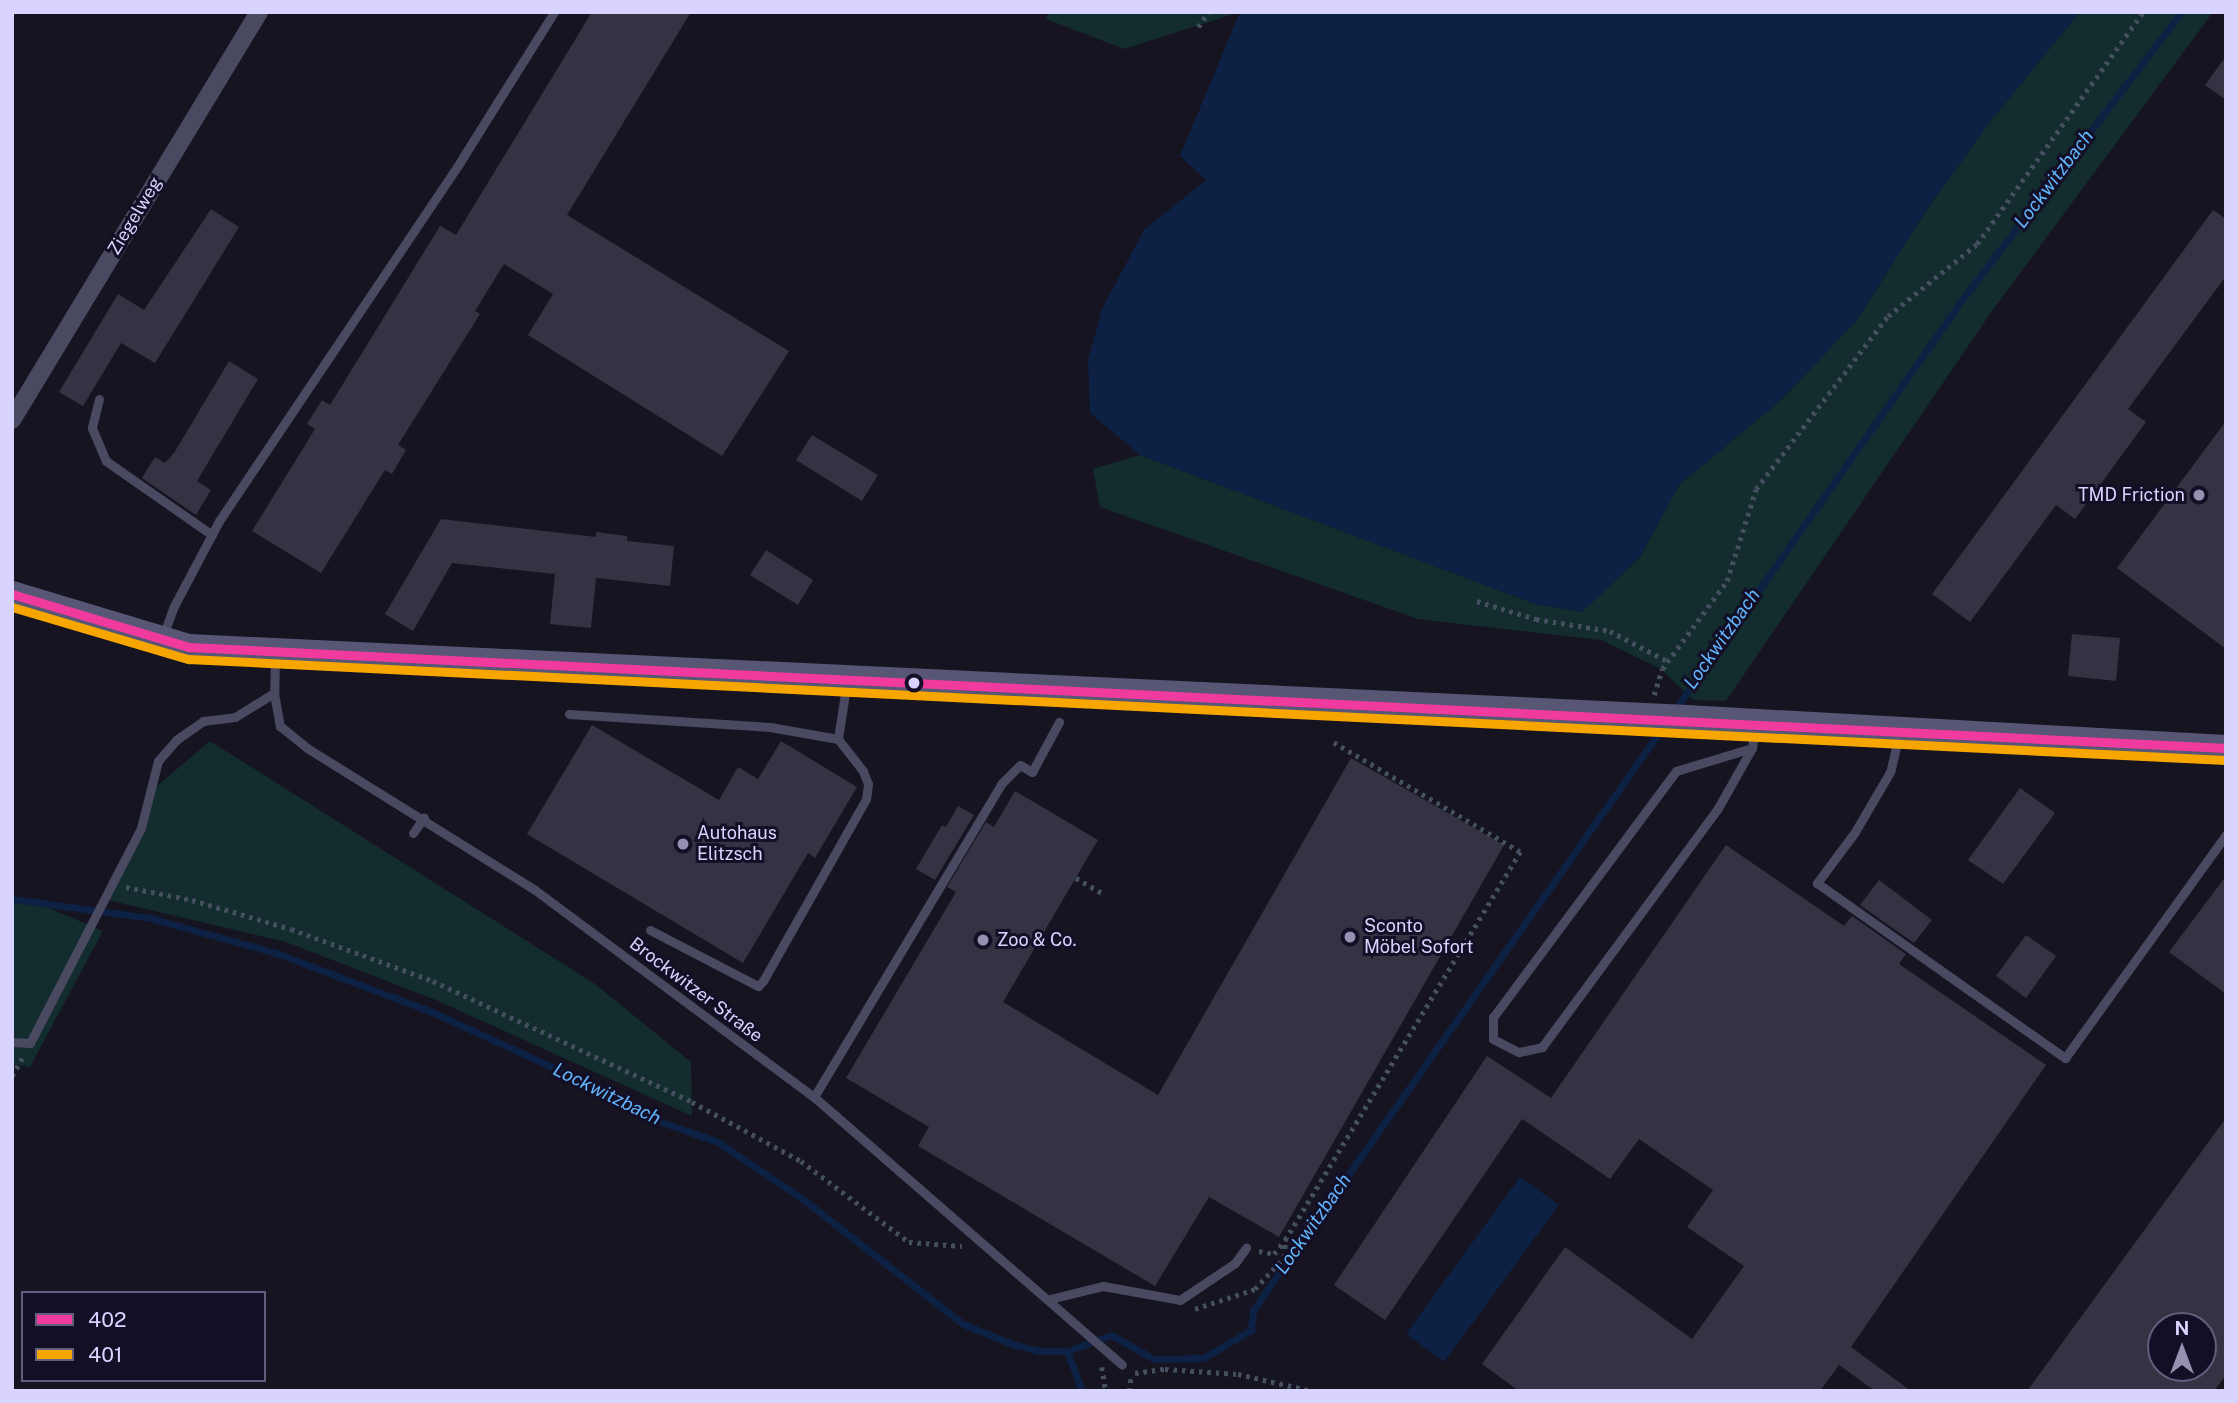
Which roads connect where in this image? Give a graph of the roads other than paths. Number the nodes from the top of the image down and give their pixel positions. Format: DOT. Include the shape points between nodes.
graph roads {
  1 [pos="259,12"];
  2 [pos="554,12"];
  3 [pos="99,399"];
  4 [pos="12,420"];
  5 [pos="212,535"];
  6 [pos="12,594"];
  7 [pos="162,641"];
  8 [pos="275,652"];
  9 [pos="847,678"];
  10 [pos="274,693"];
  11 [pos="569,714"];
  12 [pos="1756,721"];
  13 [pos="1059,722"];
  14 [pos="1900,729"];
  15 [pos="838,739"];
  16 [pos="1752,748"];
  17 [pos="2226,748"];
  18 [pos="424,817"];
  19 [pos="413,833"];
  20 [pos="2226,835"];
  21 [pos="650,930"];
  22 [pos="12,1042"];
  23 [pos="814,1097"];
  24 [pos="1245,1248"];
  25 [pos="1050,1299"];
  26 [pos="1122,1365"];
  1 -- 4 [label="street, Ziegelweg"];
  2 -- 5 [label="lane"];
  3 -- 5 [label="lane" via="92,428 106,461"];
  5 -- 7 [label="lane" via="173,608"];
  6 -- 7 [label="main road"];
  7 -- 8 [label="main road"];
  8 -- 9 [label="main road"];
  8 -- 10 [label="lane, Brockwitzer Straße"];
  9 -- 12 [label="main road"];
  9 -- 15 [label="lane"];
  10 -- 18 [label="lane, Brockwitzer Straße" via="281,726 306,748"];
  10 -- 22 [label="lane" via="235,717 203,721 176,740 158,761 141,828 93,922 30,1043"];
  11 -- 15 [label="lane" via="770,727"];
  12 -- 14 [label="main road"];
  12 -- 16 [label="lane"];
  13 -- 23 [label="lane" via="1032,772 1020,765 1001,784"];
  14 -- 17 [label="main road"];
  14 -- 20 [label="lane" via="1890,772 1855,832 1817,883 2065,1058"];
  15 -- 21 [label="lane" via="863,771 868,784 866,799 758,986"];
  16 -- 16 [label="lane" via="1718,808 1542,1047 1519,1052 1493,1039 1493,1017 1676,771"];
  18 -- 19 [label="lane"];
  18 -- 23 [label="lane, Brockwitzer Straße" via="535,890"];
  23 -- 25 [label="lane, Brockwitzer Straße"];
  24 -- 25 [label="lane" via="1235,1263 1180,1300 1103,1286"];
  25 -- 26 [label="lane, Brockwitzer Straße"];
}
